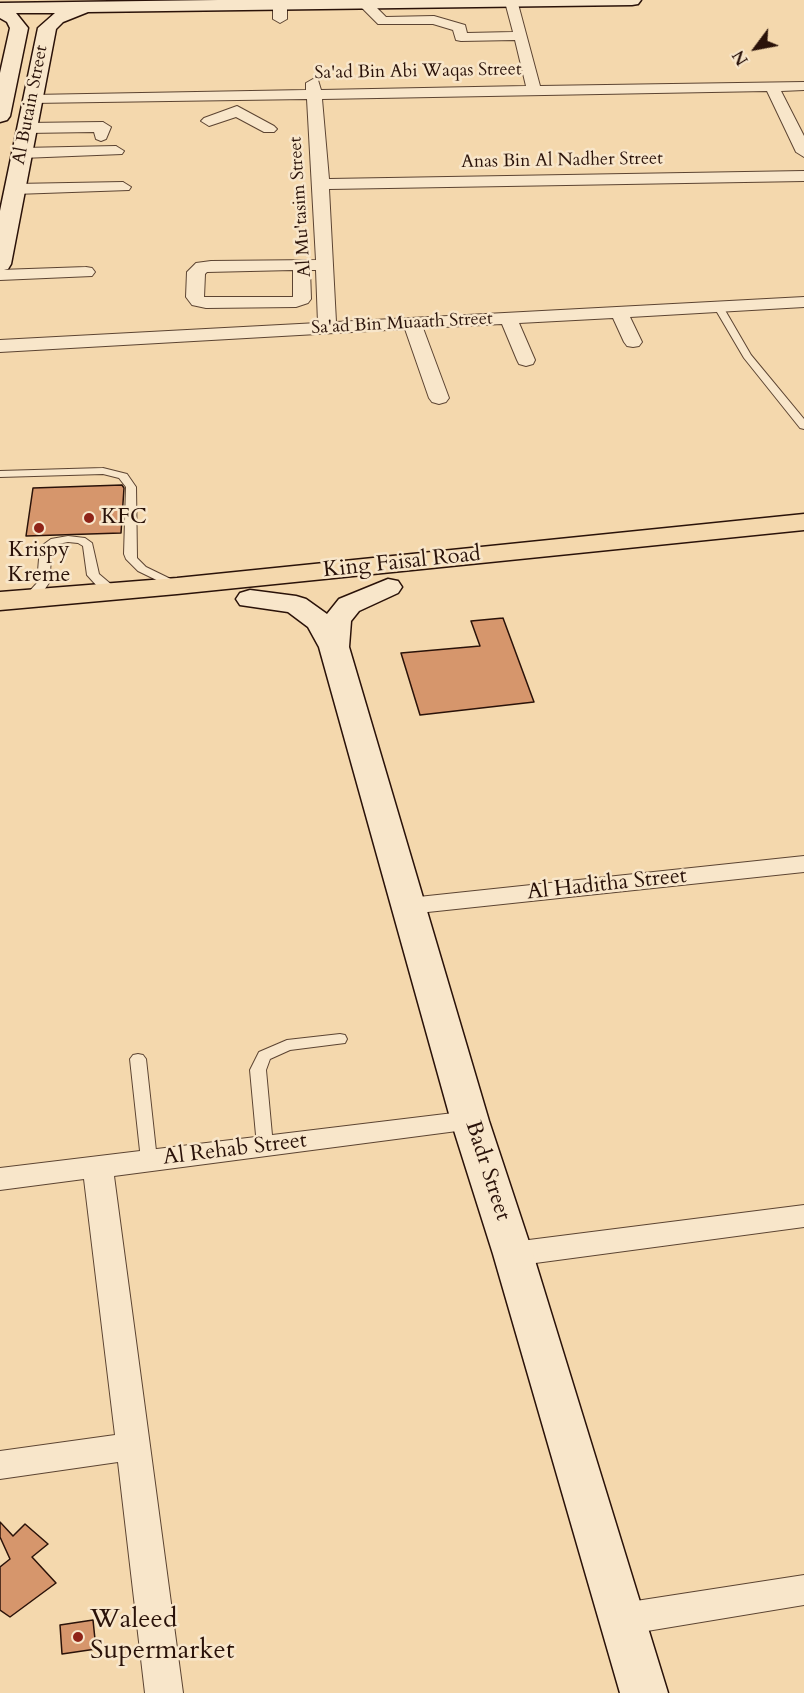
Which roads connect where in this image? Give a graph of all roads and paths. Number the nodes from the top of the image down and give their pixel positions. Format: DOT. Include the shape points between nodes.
graph roads {
  1 [pos="198,0"];
  2 [pos="617,0"];
  3 [pos="632,0"];
  4 [pos="512,2"];
  5 [pos="365,3"];
  6 [pos="141,5"];
  7 [pos="87,6"];
  8 [pos="0,9"];
  9 [pos="519,36"];
  10 [pos="804,86"];
  11 [pos="772,87"];
  12 [pos="313,88"];
  13 [pos="534,90"];
  14 [pos="238,95"];
  15 [pos="32,99"];
  16 [pos="1,107"];
  17 [pos="237,111"];
  18 [pos="209,122"];
  19 [pos="27,128"];
  20 [pos="274,129"];
  21 [pos="101,136"];
  22 [pos="116,151"];
  23 [pos="804,152"];
  24 [pos="22,153"];
  25 [pos="804,176"];
  26 [pos="321,184"];
  27 [pos="123,187"];
  28 [pos="15,189"];
  29 [pos="0,264"];
  30 [pos="301,264"];
  31 [pos="324,265"];
  32 [pos="86,272"];
  33 [pos="0,274"];
  34 [pos="656,289"];
  35 [pos="804,302"];
  36 [pos="245,303"];
  37 [pos="719,307"];
  38 [pos="665,310"];
  39 [pos="619,312"];
  40 [pos="508,318"];
  41 [pos="412,324"];
  42 [pos="327,328"];
  43 [pos="252,332"];
  44 [pos="633,342"];
  45 [pos="0,346"];
  46 [pos="526,360"];
  47 [pos="439,398"];
  48 [pos="804,426"];
  49 [pos="0,474"];
  50 [pos="804,522"];
  51 [pos="804,545"];
  52 [pos="177,586"];
  53 [pos="388,587"];
  54 [pos="113,591"];
  55 [pos="29,598"];
  56 [pos="250,599"];
  57 [pos="0,601"];
  58 [pos="0,621"];
  59 [pos="334,647"];
  60 [pos="804,864"];
  61 [pos="409,906"];
  62 [pos="340,1040"];
  63 [pos="138,1059"];
  64 [pos="470,1121"];
  65 [pos="264,1146"];
  66 [pos="149,1160"];
  67 [pos="98,1167"];
  68 [pos="0,1179"];
  69 [pos="804,1216"];
  70 [pos="513,1254"];
  71 [pos="133,1446"];
  72 [pos="0,1465"];
  73 [pos="804,1590"];
  74 [pos="623,1619"];
  75 [pos="164,1693"];
  76 [pos="644,1693"];
  1 -- 6 [label="street"];
  2 -- 3 [label="street"];
  2 -- 4 [label="street"];
  4 -- 5 [label="street"];
  4 -- 9 [label="street"];
  5 -- 6 [label="street" via="280,12"];
  5 -- 9 [label="street" via="383,21 434,20 460,28 461,37"];
  6 -- 7 [label="street"];
  7 -- 8 [label="street"];
  7 -- 15 [label="street, Al Butain Street" via="57,18 46,28"];
  8 -- 16 [label="street, Al Butain Street" via="19,28"];
  9 -- 13 [label="street"];
  10 -- 11 [label="street, Sa'ad Bin Abi Waqas Street"];
  11 -- 13 [label="street, Sa'ad Bin Abi Waqas Street"];
  11 -- 23 [label="street"];
  12 -- 13 [label="street, Sa'ad Bin Abi Waqas Street"];
  12 -- 14 [label="street, Sa'ad Bin Abi Waqas Street"];
  12 -- 26 [label="street, Al Mu'tasim Street"];
  14 -- 15 [label="street, Sa'ad Bin Abi Waqas Street"];
  14 -- 17 [label="street"];
  15 -- 19 [label="street, Al Butain Street"];
  17 -- 18 [label="street"];
  17 -- 20 [label="street"];
  19 -- 21 [label="street" via="103,127"];
  19 -- 24 [label="street, Al Butain Street"];
  22 -- 24 [label="street"];
  24 -- 28 [label="street, Al Butain Street"];
  25 -- 26 [label="street, Anas Bin Al Nadher Street" via="630,185"];
  26 -- 31 [label="street, Al Mu'tasim Street"];
  27 -- 28 [label="street"];
  28 -- 29 [label="street, Al Butain Street"];
  30 -- 31 [label="street"];
  30 -- 36 [label="street" via="302,299"];
  30 -- 36 [label="street" via="211,266 196,272 198,301"];
  31 -- 42 [label="street, Al Mu'tasim Street"];
  32 -- 33 [label="street"];
  34 -- 38 [label="street"];
  35 -- 37 [label="street, Sa'ad Bin Muaath Street"];
  36 -- 43 [label="street"];
  37 -- 38 [label="street, Sa'ad Bin Muaath Street"];
  37 -- 48 [label="lane" via="747,356"];
  38 -- 39 [label="street, Sa'ad Bin Muaath Street"];
  39 -- 40 [label="street, Sa'ad Bin Muaath Street"];
  39 -- 44 [label="street"];
  40 -- 41 [label="street, Sa'ad Bin Muaath Street"];
  40 -- 46 [label="street"];
  41 -- 42 [label="street, Sa'ad Bin Muaath Street"];
  41 -- 47 [label="street"];
  42 -- 43 [label="street, Sa'ad Bin Muaath Street"];
  43 -- 45 [label="street, Sa'ad Bin Muaath Street"];
  49 -- 52 [label="lane" via="95,471 123,476 131,487 132,559 142,569"];
  50 -- 52 [label="main road, King Faisal Road"];
  51 -- 53 [label="main road, King Faisal Road"];
  52 -- 54 [label="main road, King Faisal Road"];
  53 -- 56 [label="main road, King Faisal Road"];
  53 -- 59 [label="street, Badr Street" via="349,605 337,620"];
  54 -- 55 [label="main road, King Faisal Road"];
  54 -- 55 [label="lane" via="93,575 88,546 81,540 68,539 46,547 43,583"];
  55 -- 57 [label="main road, King Faisal Road"];
  56 -- 58 [label="main road, King Faisal Road"];
  56 -- 59 [label="street, Badr Street" via="296,605 319,622"];
  59 -- 61 [label="street, Badr Street"];
  60 -- 61 [label="street, Al Haditha Street"];
  61 -- 64 [label="street, Badr Street"];
  62 -- 65 [label="lane" via="287,1045 264,1056 258,1070"];
  63 -- 66 [label="lane"];
  64 -- 65 [label="street, Al Rehab Street"];
  64 -- 70 [label="street, Badr Street"];
  65 -- 66 [label="street, Al Rehab Street"];
  66 -- 67 [label="street, Al Rehab Street"];
  67 -- 68 [label="street, Al Rehab Street"];
  67 -- 71 [label="street"];
  69 -- 70 [label="street"];
  70 -- 74 [label="street, Badr Street"];
  71 -- 72 [label="street"];
  71 -- 75 [label="street"];
  73 -- 74 [label="street"];
  74 -- 76 [label="street, Badr Street"];
}
